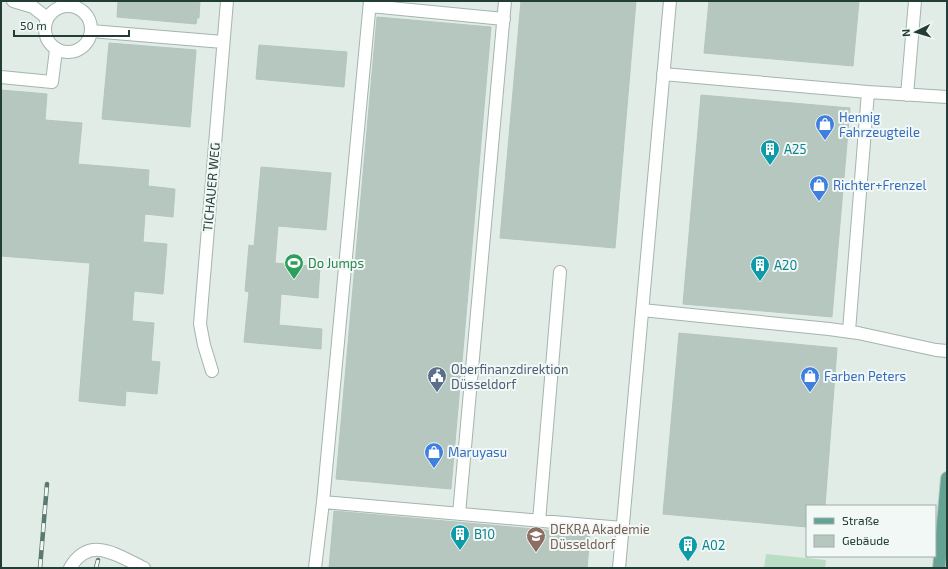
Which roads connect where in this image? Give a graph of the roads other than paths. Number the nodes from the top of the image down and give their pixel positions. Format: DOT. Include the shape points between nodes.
graph roads {
  1 [pos="13,1"];
  2 [pos="227,1"];
  3 [pos="505,1"];
  4 [pos="670,1"];
  5 [pos="915,1"];
  6 [pos="370,3"];
  7 [pos="86,6"];
  8 [pos="47,18"];
  9 [pos="504,19"];
  10 [pos="91,31"];
  11 [pos="224,42"];
  12 [pos="56,50"];
  13 [pos="663,74"];
  14 [pos="1,77"];
  15 [pos="868,92"];
  16 [pos="907,95"];
  17 [pos="947,97"];
  18 [pos="560,272"];
  19 [pos="642,310"];
  20 [pos="849,331"];
  21 [pos="947,351"];
  22 [pos="212,371"];
  23 [pos="947,478"];
  24 [pos="323,502"];
  25 [pos="459,514"];
  26 [pos="539,521"];
  27 [pos="622,528"];
  28 [pos="141,567"];
  29 [pos="70,568"];
  30 [pos="315,568"];
  31 [pos="619,568"];
  32 [pos="940,568"];
  1 -- 8 [label="street" via="32,7"];
  2 -- 11 [label="street, TICHAUER WEG"];
  3 -- 9 [label="street"];
  4 -- 13 [label="street"];
  5 -- 16 [label="street"];
  6 -- 9 [label="street"];
  6 -- 24 [label="street"];
  7 -- 8 [label="street" via="63,6 54,10"];
  7 -- 10 [label="street"];
  8 -- 12 [label="street" via="44,33 48,43"];
  9 -- 25 [label="street"];
  10 -- 11 [label="street"];
  10 -- 12 [label="street" via="85,45 76,51"];
  11 -- 22 [label="street, TICHAUER WEG" via="200,324"];
  12 -- 14 [label="street" via="52,82"];
  13 -- 15 [label="street"];
  13 -- 19 [label="street"];
  15 -- 16 [label="street"];
  15 -- 20 [label="street"];
  16 -- 17 [label="street"];
  18 -- 26 [label="street"];
  19 -- 20 [label="street"];
  19 -- 27 [label="street"];
  20 -- 21 [label="street"];
  23 -- 32 [label="main road"];
  24 -- 25 [label="street"];
  24 -- 30 [label="street"];
  25 -- 26 [label="street"];
  26 -- 27 [label="street"];
  27 -- 31 [label="street"];
  28 -- 29 [label="street" via="114,553 98,549 82,554 74,560"];
}
